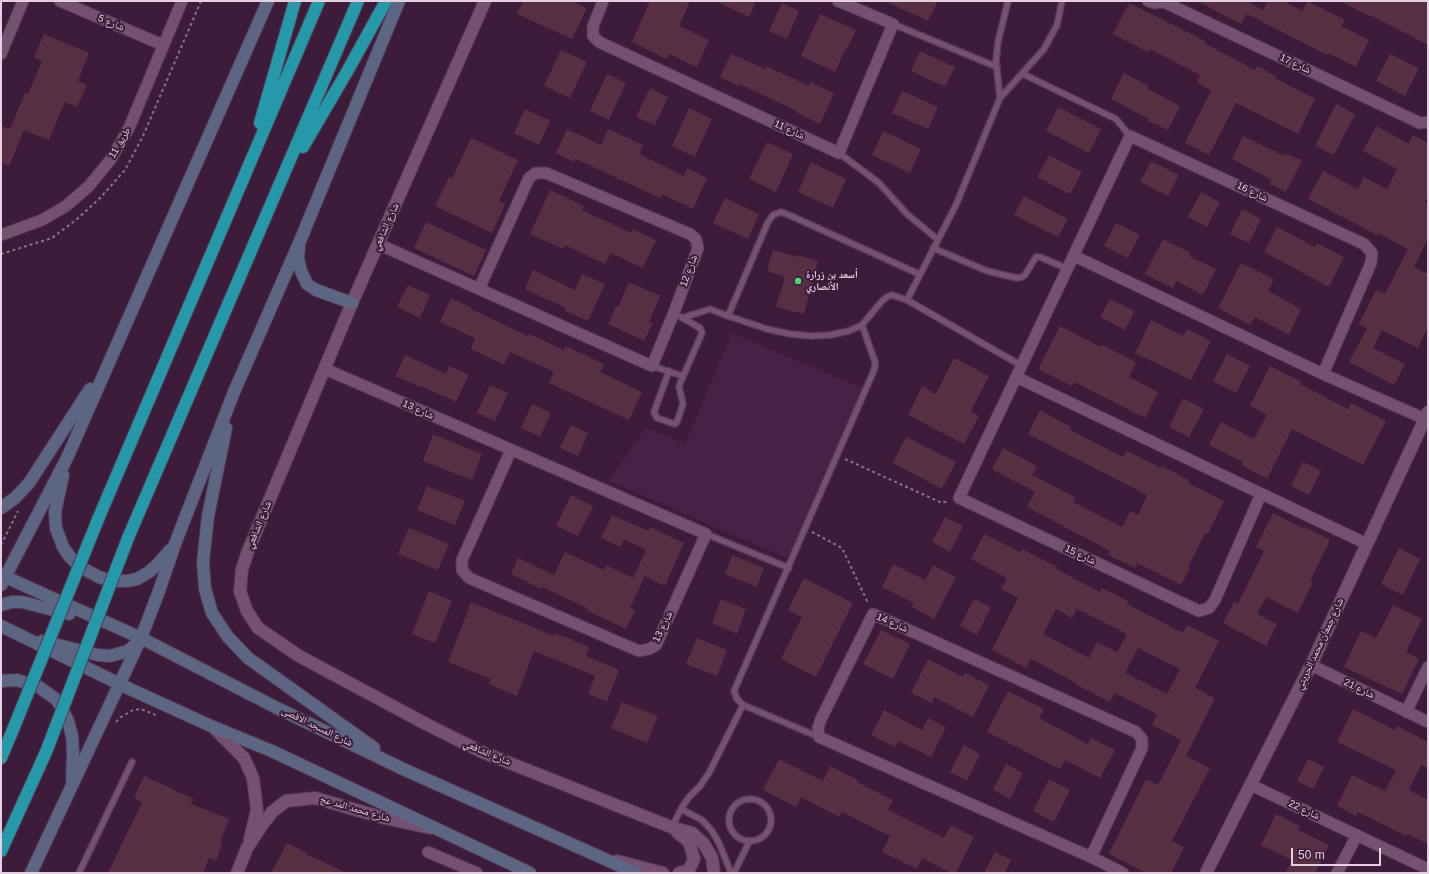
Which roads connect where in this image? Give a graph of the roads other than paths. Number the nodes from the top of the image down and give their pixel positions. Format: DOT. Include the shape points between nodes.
graph roads {
  1 [pos="23,1"];
  2 [pos="60,1"];
  3 [pos="182,1"];
  4 [pos="268,1"];
  5 [pos="295,1"];
  6 [pos="319,1"];
  7 [pos="358,1"];
  8 [pos="386,1"];
  9 [pos="399,1"];
  10 [pos="486,1"];
  11 [pos="603,1"];
  12 [pos="838,1"];
  13 [pos="1008,1"];
  14 [pos="1062,1"];
  15 [pos="1148,1"];
  16 [pos="1164,1"];
  17 [pos="893,24"];
  18 [pos="163,45"];
  19 [pos="1,54"];
  20 [pos="997,67"];
  21 [pos="1023,74"];
  22 [pos="1000,98"];
  23 [pos="1428,122"];
  24 [pos="1130,136"];
  25 [pos="839,153"];
  26 [pos="245,174"];
  27 [pos="278,189"];
  28 [pos="1,235"];
  29 [pos="937,238"];
  30 [pos="300,241"];
  31 [pos="378,244"];
  32 [pos="933,248"];
  33 [pos="1074,256"];
  34 [pos="1068,269"];
  35 [pos="919,274"];
  36 [pos="479,289"];
  37 [pos="907,300"];
  38 [pos="352,303"];
  39 [pos="678,316"];
  40 [pos="728,316"];
  41 [pos="862,325"];
  42 [pos="110,358"];
  43 [pos="652,366"];
  44 [pos="1022,366"];
  45 [pos="324,369"];
  46 [pos="669,371"];
  47 [pos="1323,374"];
  48 [pos="683,376"];
  49 [pos="1016,377"];
  50 [pos="234,392"];
  51 [pos="1426,416"];
  52 [pos="511,450"];
  53 [pos="67,458"];
  54 [pos="1261,494"];
  55 [pos="1,508"];
  56 [pos="706,534"];
  57 [pos="175,544"];
  58 [pos="1367,544"];
  59 [pos="789,568"];
  60 [pos="2,579"];
  61 [pos="1,604"];
  62 [pos="109,625"];
  63 [pos="1,626"];
  64 [pos="16,634"];
  65 [pos="141,638"];
  66 [pos="1311,665"];
  67 [pos="1428,667"];
  68 [pos="1,681"];
  69 [pos="120,684"];
  70 [pos="743,705"];
  71 [pos="1406,712"];
  72 [pos="1428,722"];
  73 [pos="211,726"];
  74 [pos="819,737"];
  75 [pos="1,758"];
  76 [pos="132,762"];
  77 [pos="403,769"];
  78 [pos="1251,785"];
  79 [pos="72,787"];
  80 [pos="681,809"];
  81 [pos="672,827"];
  82 [pos="437,830"];
  83 [pos="1357,835"];
  84 [pos="749,842"];
  85 [pos="247,848"];
  86 [pos="1,852"];
  87 [pos="428,852"];
  88 [pos="1090,857"];
  89 [pos="604,858"];
  90 [pos="1428,869"];
  91 [pos="31,873"];
  92 [pos="79,873"];
  93 [pos="236,873"];
  94 [pos="477,873"];
  95 [pos="530,873"];
  96 [pos="636,873"];
  97 [pos="663,873"];
  98 [pos="679,873"];
  99 [pos="714,873"];
  100 [pos="732,873"];
  101 [pos="1123,873"];
  102 [pos="1206,873"];
  103 [pos="1337,873"];
  1 -- 19 [label="street"];
  2 -- 18 [label="street, شارع 5"];
  3 -- 18 [label="street, طريق 11"];
  4 -- 42 [label="main road"];
  5 -- 26 [label="highway"];
  6 -- 26 [label="highway"];
  7 -- 27 [label="highway"];
  8 -- 27 [label="highway"];
  9 -- 30 [label="main road"];
  10 -- 31 [label="street, شارع الشافعي"];
  11 -- 25 [label="street, شارع 11" via="593,26 593,36 599,42"];
  12 -- 17 [label="street"];
  13 -- 20 [label="lane" via="998,42"];
  14 -- 21 [label="lane" via="1057,25 1050,40"];
  15 -- 16 [label="street"];
  16 -- 23 [label="street, شارع 17" via="1420,123"];
  17 -- 20 [label="lane"];
  17 -- 25 [label="street"];
  18 -- 28 [label="street, طريق 11" via="129,128 111,159 90,186 66,206 42,220"];
  20 -- 22 [label="lane"];
  21 -- 22 [label="lane"];
  21 -- 24 [label="lane" via="1116,119"];
  22 -- 29 [label="lane" via="956,205"];
  24 -- 33 [label="street"];
  24 -- 47 [label="street, شارع 16" via="1364,244 1372,253 1371,263"];
  25 -- 29 [label="lane" via="879,183 907,214"];
  26 -- 75 [label="highway, bridge" via="99,517"];
  27 -- 86 [label="highway, bridge" via="128,538 46,752"];
  29 -- 32 [label="lane"];
  30 -- 38 [label="main road" via="298,258 307,284 316,290"];
  30 -- 50 [label="main road"];
  31 -- 36 [label="street"];
  31 -- 38 [label="street, شارع الشافعي"];
  32 -- 34 [label="lane" via="987,271 1017,278 1025,275 1036,257"];
  32 -- 35 [label="lane"];
  33 -- 34 [label="street"];
  33 -- 47 [label="street"];
  34 -- 44 [label="street"];
  35 -- 37 [label="lane"];
  35 -- 40 [label="lane" via="781,212 773,215 768,222"];
  36 -- 39 [label="street, شارع 12" via="529,178 536,173 546,173 690,234 696,239 698,248"];
  36 -- 43 [label="street"];
  37 -- 41 [label="lane" via="892,295 887,297"];
  37 -- 44 [label="lane"];
  38 -- 45 [label="street, شارع الشافعي"];
  39 -- 40 [label="lane" via="708,309"];
  39 -- 43 [label="street, شارع 12"];
  39 -- 48 [label="lane" via="700,328 702,333"];
  40 -- 41 [label="lane" via="767,329 812,336 830,335"];
  41 -- 59 [label="lane" via="874,356 875,367"];
  42 -- 53 [label="main road"];
  42 -- 55 [label="main road" via="37,472 22,491"];
  43 -- 46 [label="lane"];
  44 -- 49 [label="street"];
  45 -- 52 [label="street, شارع 13"];
  45 -- 81 [label="street, شارع الشافعي" via="242,569 240,591 247,611 258,628 299,656 482,752"];
  46 -- 48 [label="lane"];
  46 -- 48 [label="lane" via="654,412 656,418 672,424 677,422 683,404 679,388"];
  47 -- 51 [label="street"];
  49 -- 54 [label="street"];
  49 -- 54 [label="street, شارع 15" via="959,498 1199,611 1209,608 1215,600"];
  50 -- 57 [label="main road"];
  50 -- 77 [label="main road" via="216,474 205,544 203,580 212,613 228,637 248,658"];
  51 -- 58 [label="street, شارع جمعان محمد الحريتي"];
  52 -- 56 [label="street, شارع 13"];
  52 -- 56 [label="street, شارع 13" via="462,560 462,570 469,578 639,651 656,645"];
  53 -- 57 [label="main road" via="55,522 63,547 80,567 111,581 132,580 153,569"];
  53 -- 60 [label="main road"];
  54 -- 58 [label="street"];
  56 -- 59 [label="lane"];
  57 -- 65 [label="main road"];
  58 -- 66 [label="street, شارع جمعان محمد الحريتي"];
  59 -- 70 [label="lane" via="734,691"];
  60 -- 62 [label="main road, شارع المسجد الاقصى"];
  61 -- 62 [label="main road" via="22,602"];
  62 -- 65 [label="main road, شارع المسجد الاقصى"];
  63 -- 64 [label="main road"];
  64 -- 65 [label="main road" via="110,656 128,651"];
  64 -- 69 [label="main road"];
  65 -- 69 [label="main road"];
  65 -- 77 [label="main road, شارع المسجد الاقصى"];
  66 -- 71 [label="street, شارع 21"];
  66 -- 78 [label="street, شارع جمعان محمد الحريتي"];
  67 -- 71 [label="street"];
  68 -- 79 [label="main road" via="17,680 39,687 62,707 72,736"];
  69 -- 73 [label="main road"];
  69 -- 79 [label="main road"];
  70 -- 74 [label="lane"];
  70 -- 80 [label="lane" via="709,773"];
  71 -- 72 [label="street, شارع 21"];
  73 -- 82 [label="main road" via="274,752"];
  73 -- 85 [label="street, شارع محمد المد عج" via="244,758 253,778 257,810"];
  74 -- 88 [label="street"];
  74 -- 88 [label="street, شارع 14" via="818,728 821,720 873,614 1136,732 1142,739 1142,748"];
  76 -- 92 [label="lane"];
  77 -- 89 [label="main road, شارع المسجد الاقصى"];
  78 -- 83 [label="street, شارع 22"];
  78 -- 102 [label="street, شارع جمعان محمد الحريتي"];
  79 -- 91 [label="main road"];
  80 -- 81 [label="lane"];
  80 -- 100 [label="lane" via="702,820 712,831"];
  81 -- 98 [label="street, شارع الشافعي" via="689,842 694,858 688,870"];
  81 -- 99 [label="street, شارع الشافعي" via="692,833 704,844 712,858"];
  82 -- 85 [label="street, شارع محمد المد عج" via="315,798 286,801 276,808"];
  82 -- 95 [label="main road"];
  83 -- 90 [label="street, شارع 22"];
  83 -- 103 [label="street"];
  84 -- 84 [label="lane" via="761,838 771,823 765,805 760,801 747,799 736,804 728,821 732,833"];
  84 -- 100 [label="lane"];
  85 -- 93 [label="street, شارع محمد المد عج"];
  87 -- 94 [label="street"];
  88 -- 101 [label="street"];
  89 -- 96 [label="main road, شارع المسجد الاقصى"];
  89 -- 97 [label="street"];
}
